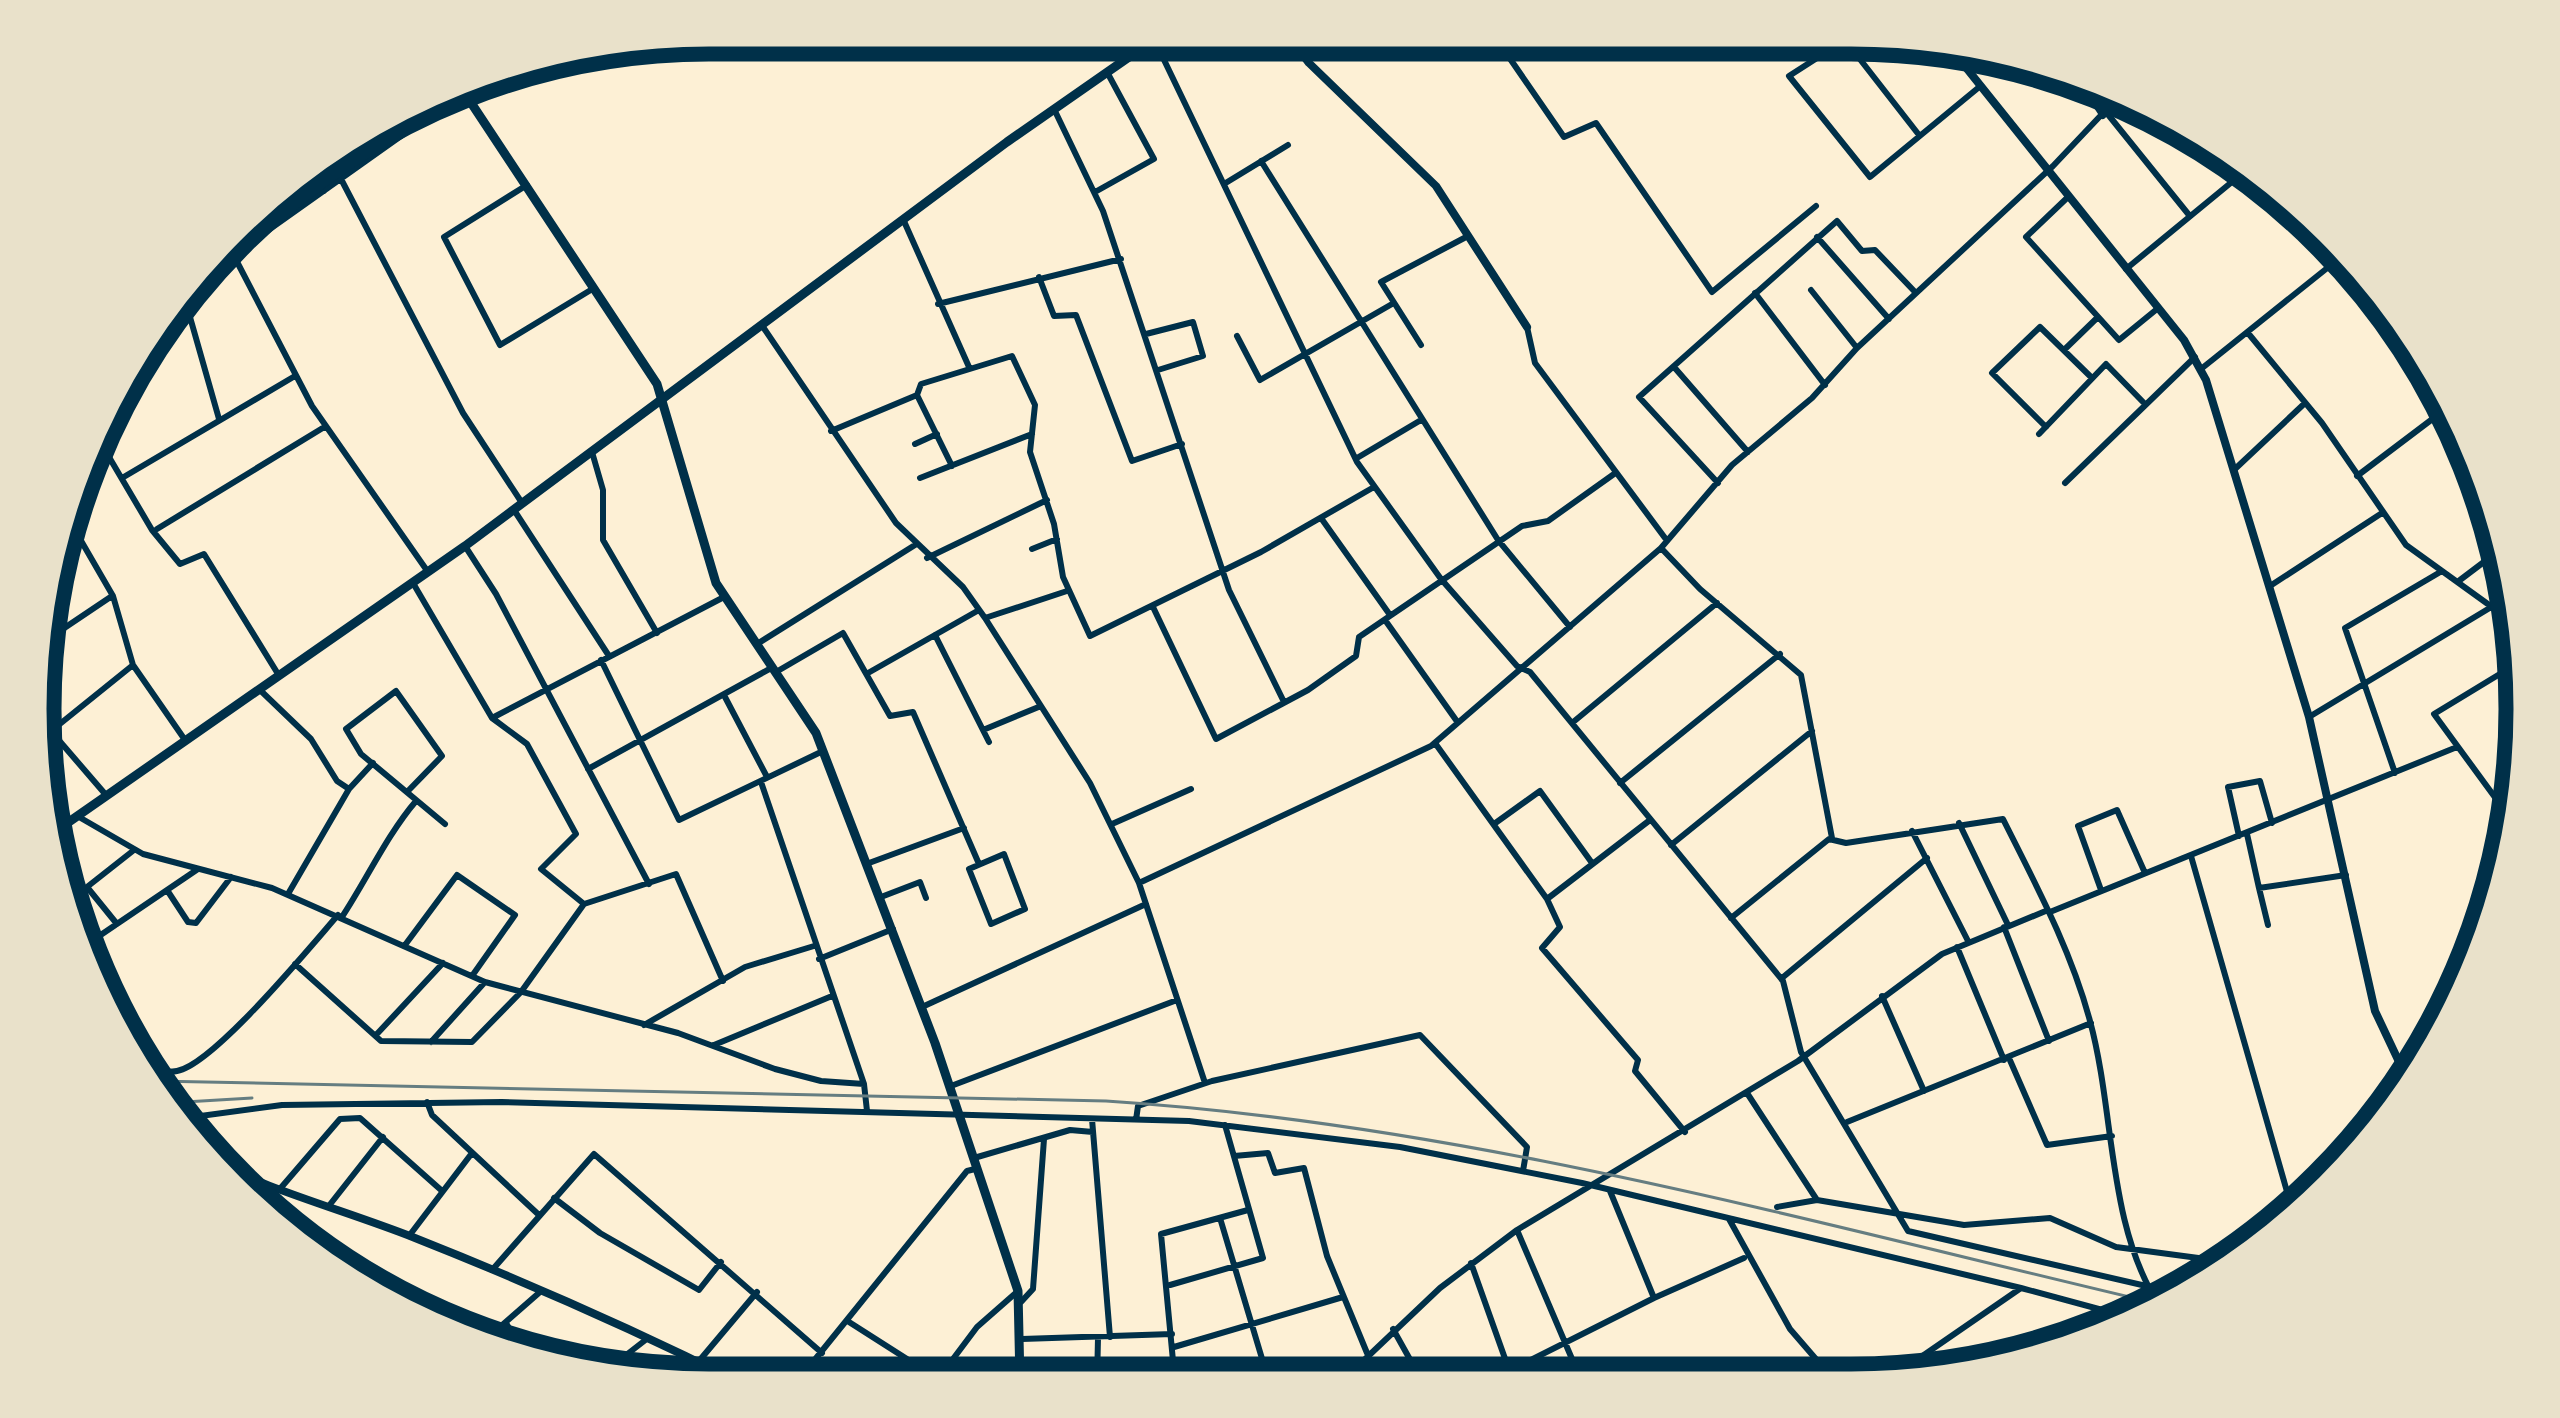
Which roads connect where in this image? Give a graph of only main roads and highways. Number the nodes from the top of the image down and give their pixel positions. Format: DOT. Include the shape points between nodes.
graph roads {
  1 [pos="1132,54"];
  2 [pos="469,100"];
  3 [pos="664,399"];
  4 [pos="65,825"];
  5 [pos="1021,1364"];
  1 -- 3 [label="main road"];
  2 -- 3 [label="main road"];
  3 -- 4 [label="main road"];
  3 -- 5 [label="main road" via="724,597 824,751 922,1007 1019,1297"];
}
